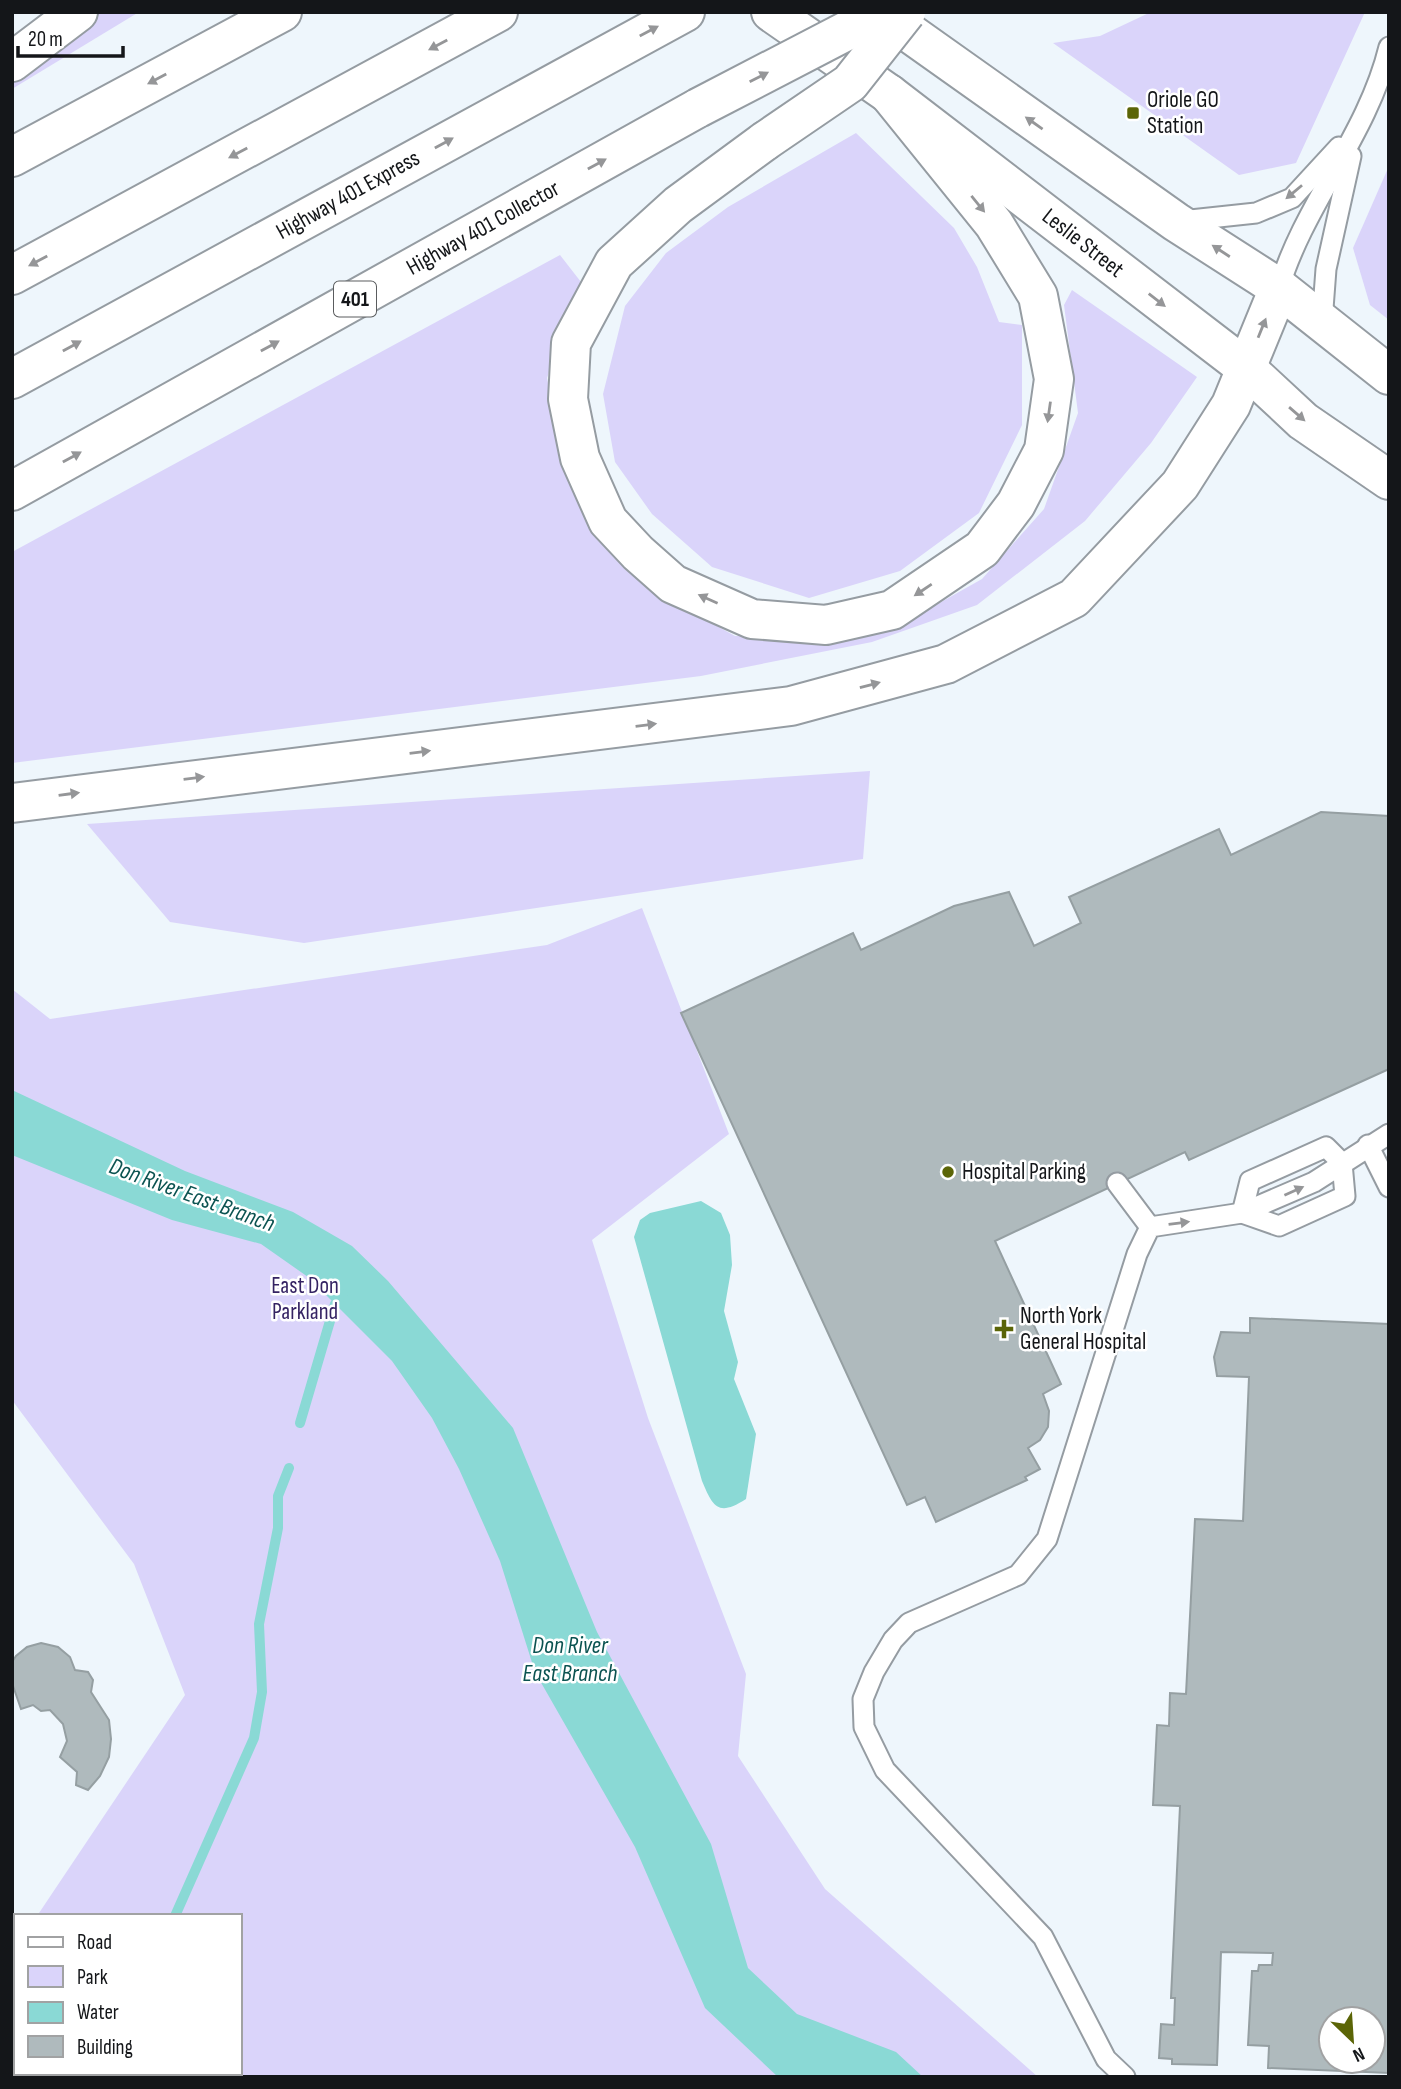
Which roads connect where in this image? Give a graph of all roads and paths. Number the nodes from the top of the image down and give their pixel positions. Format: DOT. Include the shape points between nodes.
graph roads {
  1 [pos="78,12"];
  2 [pos="282,12"];
  3 [pos="498,12"];
  4 [pos="685,12"];
  5 [pos="771,12"];
  6 [pos="882,12"];
  7 [pos="906,12"];
  8 [pos="1389,47"];
  9 [pos="12,62"];
  10 [pos="889,94"];
  11 [pos="1358,126"];
  12 [pos="12,157"];
  13 [pos="1176,222"];
  14 [pos="12,275"];
  15 [pos="1279,288"];
  16 [pos="1322,323"];
  17 [pos="1246,368"];
  18 [pos="1389,375"];
  19 [pos="12,379"];
  20 [pos="1389,480"];
  21 [pos="12,491"];
  22 [pos="12,803"];
  23 [pos="1389,1134"];
  24 [pos="1368,1145"];
  25 [pos="1342,1163"];
  26 [pos="1117,1184"];
  27 [pos="1389,1187"];
  28 [pos="1242,1213"];
  29 [pos="1150,1227"];
  30 [pos="1125,2077"];
  1 -- 9 [label="main road"];
  2 -- 12 [label="main road, one-way"];
  3 -- 14 [label="main road, one-way"];
  19 -- 4 [label="main road, Highway 401 Express, one-way"];
  5 -- 10 [label="main road, Leslie Street"];
  13 -- 6 [label="main road, one-way"];
  21 -- 6 [label="main road, Highway 401 Collector / 401, one-way, bridge" via="698,108"];
  10 -- 7 [label="main road, one-way, bridge" via="994,224 1038,296 1054,379 1044,450 1016,504 982,550 892,610 826,625 752,619 673,584 608,521 580,458 568,399 571,342 614,263 678,205 850,83"];
  8 -- 11 [label="lane"];
  10 -- 17 [label="main road, Leslie Street, one-way"];
  11 -- 13 [label="lane, one-way" via="1292,198 1256,213"];
  11 -- 15 [label="lane" via="1289,255"];
  11 -- 16 [label="lane" via="1326,269"];
  15 -- 13 [label="main road, one-way"];
  15 -- 16 [label="main road"];
  17 -- 15 [label="main road, one-way"];
  16 -- 18 [label="main road"];
  17 -- 20 [label="main road, Leslie Street, one-way" via="1303,421"];
  22 -- 17 [label="main road, one-way" via="791,706 946,664 1074,598 1180,485 1231,405"];
  23 -- 24 [label="lane"];
  24 -- 25 [label="lane"];
  24 -- 27 [label="lane"];
  28 -- 25 [label="lane, one-way" via="1314,1182"];
  25 -- 28 [label="lane" via="1326,1147 1250,1181"];
  25 -- 28 [label="lane" via="1345,1196 1279,1226"];
  26 -- 29 [label="lane"];
  29 -- 28 [label="lane, one-way"];
  29 -- 30 [label="lane" via="1047,1539 1017,1575 909,1623 893,1640 863,1699 864,1727 885,1770 1043,1937 1105,2059"];
}
